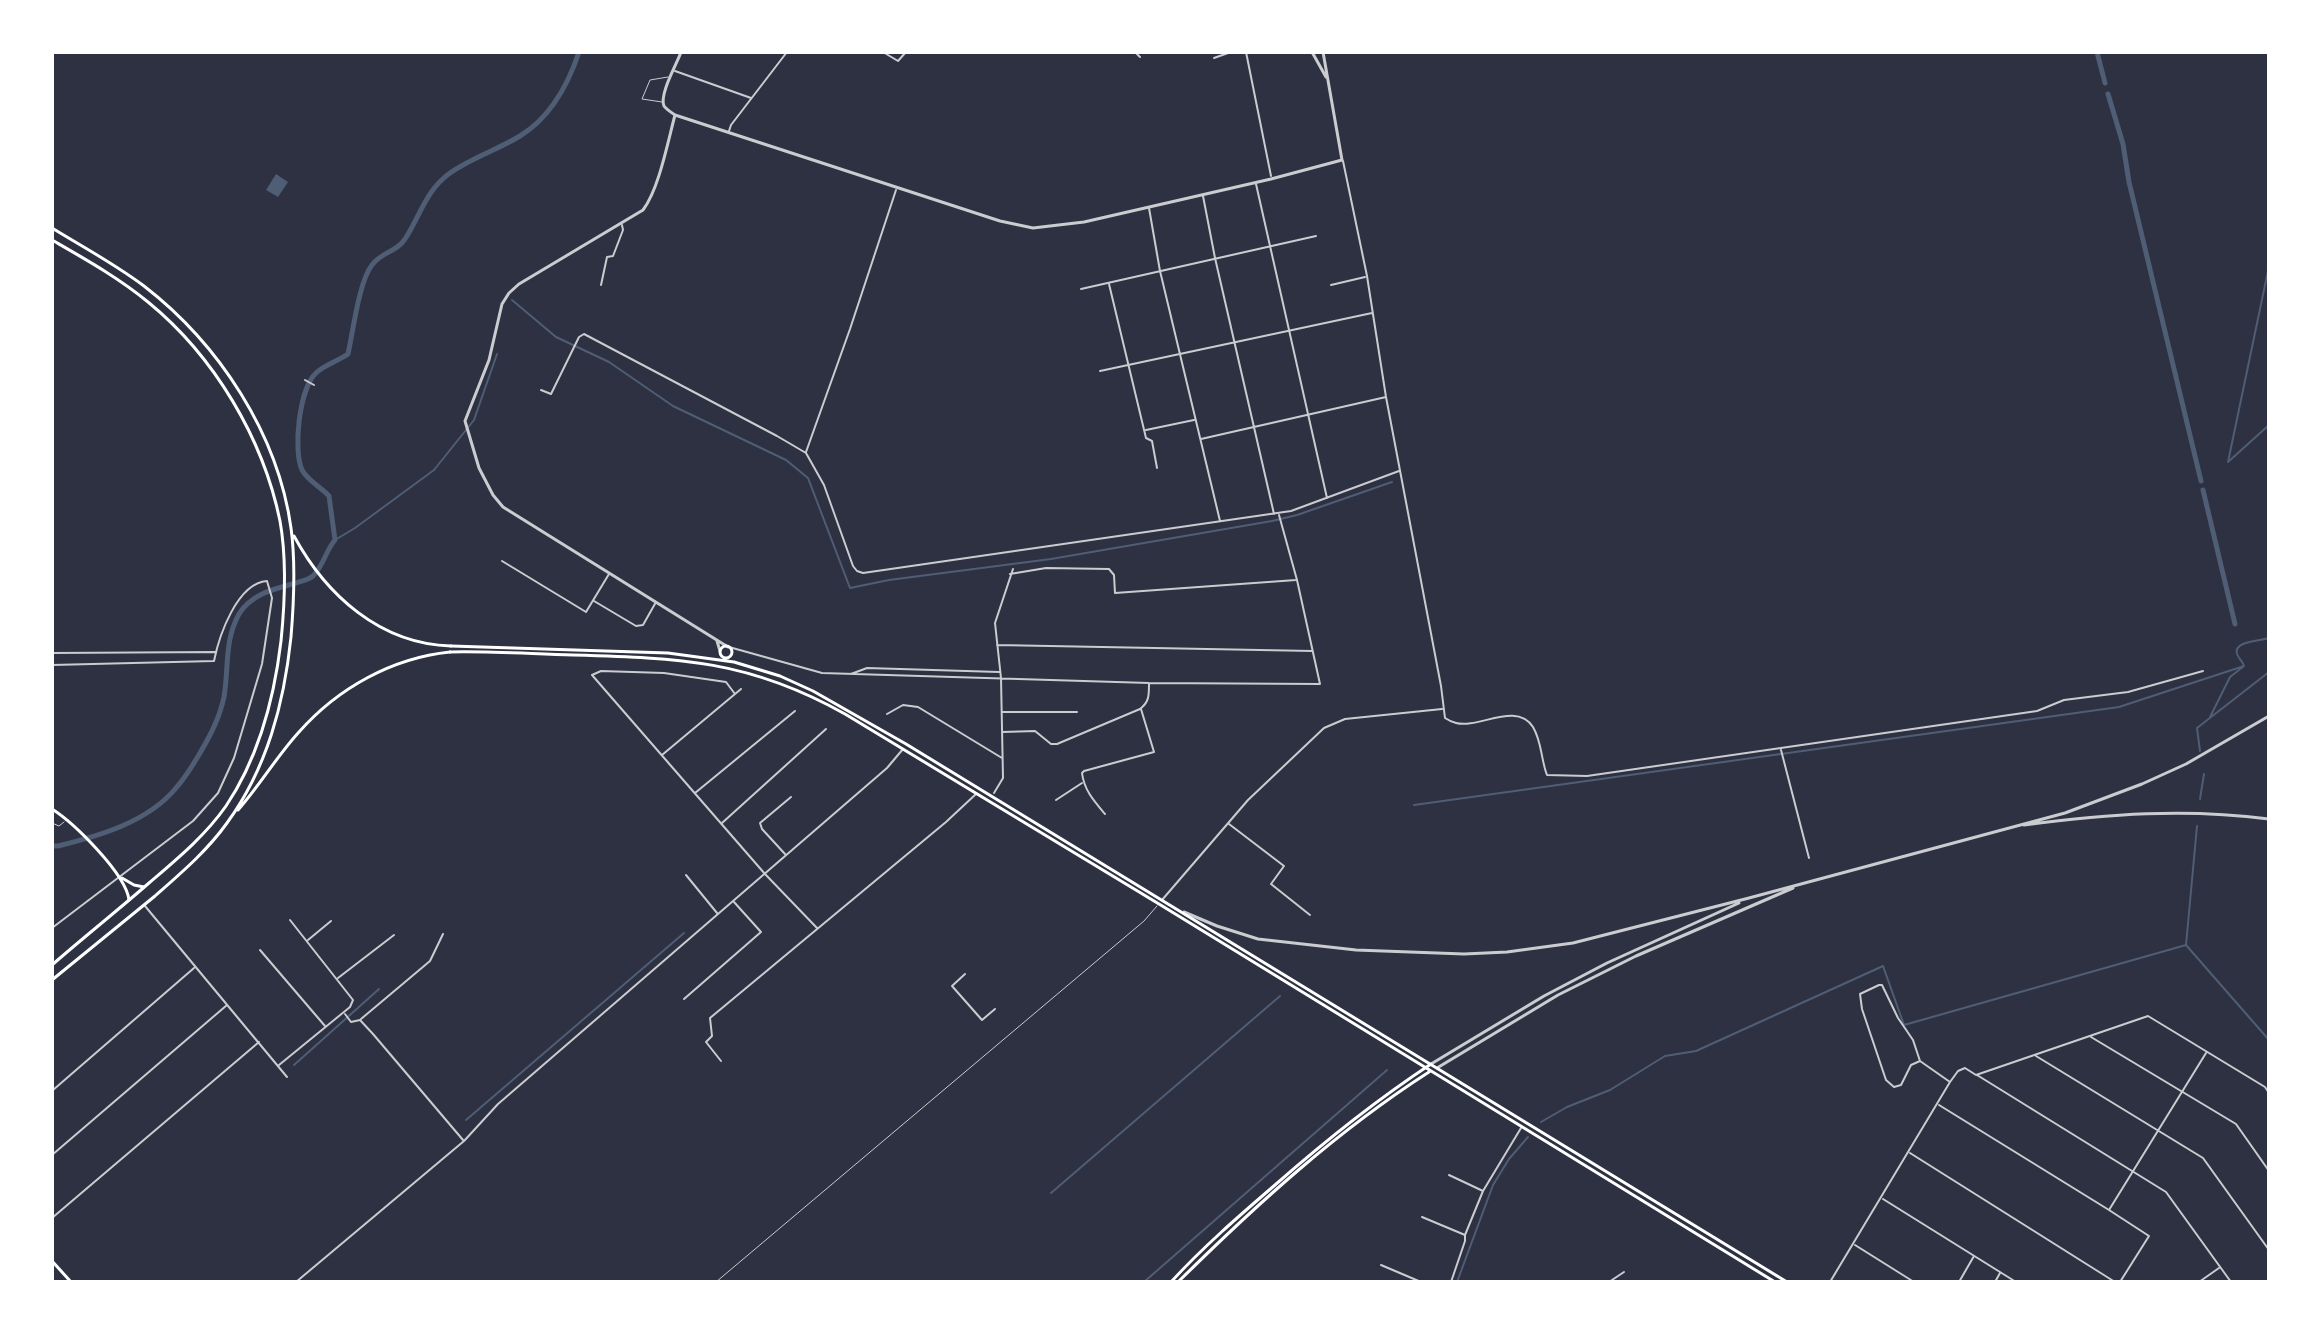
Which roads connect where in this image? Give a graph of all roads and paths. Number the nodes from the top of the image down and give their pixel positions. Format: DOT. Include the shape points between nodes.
graph roads {
  1 [pos="681,52"];
  2 [pos="787,52"];
  3 [pos="883,52"];
  4 [pos="906,52"];
  5 [pos="1135,52"];
  6 [pos="1231,52"];
  7 [pos="1246,52"];
  8 [pos="1312,52"];
  9 [pos="1323,52"];
  10 [pos="1140,57"];
  11 [pos="1214,58"];
  12 [pos="674,70"];
  13 [pos="671,76"];
  14 [pos="1328,80"];
  15 [pos="751,98"];
  16 [pos="663,102"];
  17 [pos="675,115"];
  18 [pos="729,132"];
  19 [pos="1342,160"];
  20 [pos="1271,179"];
  21 [pos="1255,183"];
  22 [pos="897,186"];
  23 [pos="1203,195"];
  24 [pos="1149,207"];
  25 [pos="622,223"];
  26 [pos="52,228"];
  27 [pos="1316,236"];
  28 [pos="52,240"];
  29 [pos="1269,245"];
  30 [pos="1215,258"];
  31 [pos="1160,271"];
  32 [pos="1367,276"];
  33 [pos="1109,283"];
  34 [pos="601,285"];
  35 [pos="1331,285"];
  36 [pos="1081,289"];
  37 [pos="1372,313"];
  38 [pos="1287,331"];
  39 [pos="1235,343"];
  40 [pos="1181,355"];
  41 [pos="1128,365"];
  42 [pos="1100,371"];
  43 [pos="305,380"];
  44 [pos="314,385"];
  45 [pos="541,390"];
  46 [pos="1386,397"];
  47 [pos="1307,416"];
  48 [pos="1196,419"];
  49 [pos="1254,427"];
  50 [pos="1145,431"];
  51 [pos="1200,439"];
  52 [pos="806,453"];
  53 [pos="1157,468"];
  54 [pos="1400,470"];
  55 [pos="1327,499"];
  56 [pos="1274,514"];
  57 [pos="1279,514"];
  58 [pos="1220,521"];
  59 [pos="292,533"];
  60 [pos="502,561"];
  61 [pos="1013,569"];
  62 [pos="609,574"];
  63 [pos="1010,574"];
  64 [pos="1297,580"];
  65 [pos="593,600"];
  66 [pos="656,602"];
  67 [pos="715,638"];
  68 [pos="997,645"];
  69 [pos="728,647"];
  70 [pos="450,649"];
  71 [pos="720,651"];
  72 [pos="742,651"];
  73 [pos="1313,651"];
  74 [pos="216,652"];
  75 [pos="52,653"];
  76 [pos="732,654"];
  77 [pos="713,658"];
  78 [pos="724,658"];
  79 [pos="734,662"];
  80 [pos="713,664"];
  81 [pos="52,665"];
  82 [pos="732,668"];
  83 [pos="2203,671"];
  84 [pos="1000,672"];
  85 [pos="849,674"];
  86 [pos="1001,678"];
  87 [pos="1149,683"];
  88 [pos="741,689"];
  89 [pos="735,694"];
  90 [pos="1141,707"];
  91 [pos="1442,709"];
  92 [pos="795,711"];
  93 [pos="1002,712"];
  94 [pos="1077,712"];
  95 [pos="887,714"];
  96 [pos="2269,716"];
  97 [pos="826,729"];
  98 [pos="1002,732"];
  99 [pos="906,744"];
  100 [pos="1781,748"];
  101 [pos="903,750"];
  102 [pos="661,755"];
  103 [pos="1003,759"];
  104 [pos="1083,782"];
  105 [pos="977,792"];
  106 [pos="694,793"];
  107 [pos="994,793"];
  108 [pos="791,797"];
  109 [pos="1056,800"];
  110 [pos="52,809"];
  111 [pos="1105,814"];
  112 [pos="2269,819"];
  113 [pos="67,820"];
  114 [pos="52,823"];
  115 [pos="1228,823"];
  116 [pos="721,824"];
  117 [pos="225,826"];
  118 [pos="2008,828"];
  119 [pos="786,855"];
  120 [pos="1809,858"];
  121 [pos="765,874"];
  122 [pos="686,875"];
  123 [pos="120,876"];
  124 [pos="1805,882"];
  125 [pos="144,887"];
  126 [pos="1749,898"];
  127 [pos="129,900"];
  128 [pos="733,901"];
  129 [pos="1160,902"];
  130 [pos="144,905"];
  131 [pos="1177,909"];
  132 [pos="718,914"];
  133 [pos="1310,915"];
  134 [pos="290,920"];
  135 [pos="331,921"];
  136 [pos="52,928"];
  137 [pos="817,928"];
  138 [pos="443,934"];
  139 [pos="394,935"];
  140 [pos="307,941"];
  141 [pos="260,950"];
  142 [pos="52,965"];
  143 [pos="196,967"];
  144 [pos="965,974"];
  145 [pos="337,979"];
  146 [pos="52,980"];
  147 [pos="684,999"];
  148 [pos="227,1005"];
  149 [pos="995,1009"];
  150 [pos="343,1013"];
  151 [pos="360,1020"];
  152 [pos="326,1027"];
  153 [pos="2090,1036"];
  154 [pos="259,1042"];
  155 [pos="2206,1052"];
  156 [pos="2035,1055"];
  157 [pos="721,1061"];
  158 [pos="1920,1061"];
  159 [pos="1431,1064"];
  160 [pos="278,1066"];
  161 [pos="1425,1068"];
  162 [pos="1437,1068"];
  163 [pos="1431,1071"];
  164 [pos="1976,1075"];
  165 [pos="287,1077"];
  166 [pos="1950,1082"];
  167 [pos="53,1090"];
  168 [pos="2182,1091"];
  169 [pos="2269,1093"];
  170 [pos="1938,1104"];
  171 [pos="1522,1127"];
  172 [pos="2158,1131"];
  173 [pos="464,1141"];
  174 [pos="1909,1152"];
  175 [pos="52,1155"];
  176 [pos="2133,1171"];
  177 [pos="2269,1171"];
  178 [pos="1449,1175"];
  179 [pos="1483,1191"];
  180 [pos="1882,1198"];
  181 [pos="2109,1210"];
  182 [pos="1422,1217"];
  183 [pos="52,1218"];
  184 [pos="1465,1235"];
  185 [pos="1726,1244"];
  186 [pos="1854,1244"];
  187 [pos="1723,1250"];
  188 [pos="2269,1250"];
  189 [pos="1974,1256"];
  190 [pos="52,1261"];
  191 [pos="1381,1265"];
  192 [pos="2220,1267"];
  193 [pos="1624,1272"];
  194 [pos="2000,1273"];
  195 [pos="71,1282"];
  196 [pos="296,1282"];
  197 [pos="716,1282"];
  198 [pos="1171,1282"];
  199 [pos="1178,1282"];
  200 [pos="1421,1282"];
  201 [pos="1451,1282"];
  202 [pos="1609,1282"];
  203 [pos="1775,1282"];
  204 [pos="1787,1282"];
  205 [pos="1830,1282"];
  206 [pos="1914,1282"];
  207 [pos="1959,1282"];
  208 [pos="1995,1282"];
  209 [pos="2016,1282"];
  210 [pos="2118,1282"];
  211 [pos="2199,1282"];
  212 [pos="2231,1282"];
  1 -- 12 [label="street"];
  2 -- 15 [label="street"];
  3 -- 4 [label="street" via="898,61"];
  5 -- 10 [label="street"];
  6 -- 11 [label="street"];
  7 -- 20 [label="street"];
  8 -- 14 [label="street"];
  9 -- 14 [label="street"];
  12 -- 13 [label="street"];
  12 -- 15 [label="street"];
  13 -- 16 [label="street"];
  13 -- 16 [label="lane" via="650,80 642,99"];
  14 -- 19 [label="street"];
  15 -- 18 [label="street"];
  16 -- 17 [label="street"];
  17 -- 18 [label="street"];
  17 -- 25 [label="street" via="648,203"];
  18 -- 22 [label="street"];
  19 -- 20 [label="street"];
  19 -- 32 [label="street"];
  20 -- 21 [label="street"];
  21 -- 23 [label="street"];
  21 -- 29 [label="street"];
  22 -- 24 [label="street" via="1033,228"];
  22 -- 52 [label="street"];
  23 -- 24 [label="street"];
  23 -- 30 [label="street"];
  24 -- 31 [label="street"];
  25 -- 34 [label="street"];
  25 -- 62 [label="street" via="509,293 465,418 479,468 500,504"];
  26 -- 59 [label="main road" via="146,288 206,346 265,440"];
  27 -- 29 [label="street"];
  28 -- 125 [label="main road" via="140,296 206,363 260,456 277,508 283,549 281,636 265,725 215,821"];
  29 -- 30 [label="street"];
  29 -- 38 [label="street"];
  30 -- 31 [label="street"];
  30 -- 39 [label="street"];
  31 -- 33 [label="street"];
  31 -- 40 [label="street"];
  32 -- 35 [label="street"];
  32 -- 37 [label="street"];
  33 -- 36 [label="street"];
  33 -- 41 [label="street"];
  37 -- 38 [label="street"];
  37 -- 46 [label="street"];
  38 -- 39 [label="street"];
  38 -- 47 [label="street"];
  39 -- 40 [label="street"];
  39 -- 49 [label="street"];
  40 -- 41 [label="street"];
  40 -- 48 [label="street"];
  41 -- 42 [label="street"];
  41 -- 50 [label="street"];
  43 -- 44 [label="street"];
  45 -- 52 [label="street" via="551,394 584,334"];
  46 -- 47 [label="street"];
  46 -- 54 [label="street"];
  47 -- 49 [label="street"];
  47 -- 55 [label="street"];
  48 -- 50 [label="street"];
  48 -- 51 [label="street"];
  49 -- 51 [label="street"];
  49 -- 56 [label="street"];
  50 -- 53 [label="street"];
  51 -- 58 [label="street"];
  52 -- 58 [label="street" via="824,485 853,566 865,574"];
  54 -- 55 [label="street"];
  54 -- 91 [label="street"];
  55 -- 57 [label="street"];
  56 -- 57 [label="street"];
  56 -- 58 [label="street"];
  57 -- 64 [label="street"];
  59 -- 70 [label="main road" via="319,577 349,606 379,626"];
  59 -- 117 [label="main road" via="294,588 287,669 275,726 253,781"];
  60 -- 65 [label="street" via="586,612"];
  61 -- 63 [label="street"];
  62 -- 65 [label="street"];
  62 -- 66 [label="street"];
  63 -- 64 [label="street" via="1046,568 1109,569 1115,593"];
  63 -- 68 [label="street" via="996,617"];
  64 -- 73 [label="street"];
  65 -- 66 [label="street" via="636,626 643,625"];
  66 -- 67 [label="street"];
  67 -- 69 [label="street"];
  67 -- 71 [label="street"];
  68 -- 73 [label="street"];
  68 -- 84 [label="street"];
  69 -- 71 [label="main road"];
  69 -- 72 [label="street"];
  69 -- 76 [label="main road"];
  70 -- 77 [label="main road"];
  70 -- 80 [label="main road"];
  70 -- 117 [label="main road" via="380,672 331,702 298,733"];
  71 -- 77 [label="main road"];
  71 -- 78 [label="main road"];
  72 -- 76 [label="street"];
  72 -- 85 [label="street" via="822,673"];
  73 -- 87 [label="street" via="1320,684"];
  74 -- 75 [label="street"];
  74 -- 81 [label="street" via="214,661"];
  74 -- 123 [label="street" via="244,593 267,581 272,598 262,664 225,781 193,821"];
  76 -- 78 [label="main road"];
  76 -- 79 [label="main road"];
  77 -- 78 [label="main road"];
  78 -- 79 [label="main road"];
  78 -- 80 [label="main road"];
  78 -- 82 [label="main road"];
  79 -- 99 [label="main road" via="813,691"];
  80 -- 82 [label="main road"];
  82 -- 101 [label="main road" via="805,693"];
  83 -- 100 [label="street" via="2128,692 2064,700 2037,711"];
  84 -- 85 [label="street" via="867,668"];
  84 -- 86 [label="street"];
  85 -- 86 [label="street"];
  86 -- 87 [label="street"];
  86 -- 93 [label="street"];
  87 -- 90 [label="street" via="1148,699"];
  88 -- 89 [label="street"];
  89 -- 102 [label="street"];
  89 -- 102 [label="street" via="726,682 664,673 592,675"];
  90 -- 98 [label="street" via="1054,745 1035,731"];
  90 -- 104 [label="street" via="1154,752 1084,771"];
  91 -- 100 [label="street" via="1445,718 1458,724 1513,715 1524,719 1539,742 1547,775 1587,776"];
  91 -- 115 [label="street" via="1345,719 1324,728"];
  92 -- 106 [label="street"];
  93 -- 94 [label="street"];
  93 -- 98 [label="street"];
  95 -- 103 [label="street" via="903,705 918,707"];
  96 -- 118 [label="street" via="2203,756 2142,784"];
  97 -- 116 [label="street"];
  98 -- 103 [label="street"];
  99 -- 101 [label="street"];
  99 -- 105 [label="main road"];
  100 -- 120 [label="street"];
  101 -- 105 [label="main road"];
  101 -- 119 [label="street"];
  102 -- 106 [label="street"];
  103 -- 107 [label="street" via="1003,778"];
  104 -- 109 [label="street"];
  104 -- 111 [label="street"];
  105 -- 129 [label="main road"];
  105 -- 137 [label="street"];
  106 -- 116 [label="street"];
  108 -- 119 [label="street" via="760,823"];
  110 -- 113 [label="main road"];
  112 -- 118 [label="street" via="2143,812"];
  113 -- 114 [label="lane" via="59,826"];
  113 -- 123 [label="main road"];
  115 -- 129 [label="street"];
  115 -- 133 [label="street" via="1284,866 1271,884"];
  116 -- 121 [label="street"];
  117 -- 130 [label="main road"];
  118 -- 124 [label="street"];
  119 -- 121 [label="street"];
  121 -- 128 [label="street"];
  121 -- 137 [label="street"];
  122 -- 132 [label="street"];
  123 -- 125 [label="main road"];
  123 -- 127 [label="main road"];
  123 -- 136 [label="street"];
  124 -- 126 [label="street"];
  124 -- 162 [label="street" via="1571,988"];
  125 -- 127 [label="main road"];
  126 -- 131 [label="street" via="1573,943 1464,954 1287,943 1230,931"];
  126 -- 159 [label="street" via="1568,983"];
  127 -- 142 [label="main road"];
  128 -- 132 [label="street"];
  128 -- 147 [label="street" via="761,932"];
  129 -- 131 [label="main road"];
  129 -- 161 [label="main road"];
  129 -- 197 [label="lane" via="1144,921"];
  130 -- 143 [label="street"];
  130 -- 146 [label="main road"];
  131 -- 159 [label="main road"];
  132 -- 173 [label="street" via="498,1104"];
  134 -- 140 [label="street"];
  135 -- 140 [label="street"];
  137 -- 157 [label="street" via="710,1018 712,1036 706,1042"];
  138 -- 151 [label="street" via="430,961"];
  139 -- 145 [label="street"];
  140 -- 145 [label="street"];
  141 -- 152 [label="street"];
  143 -- 148 [label="street"];
  143 -- 167 [label="street"];
  144 -- 149 [label="street" via="952,986 982,1020"];
  145 -- 150 [label="street" via="353,1000"];
  148 -- 154 [label="street"];
  148 -- 175 [label="street"];
  150 -- 151 [label="street" via="351,1022"];
  150 -- 152 [label="street"];
  151 -- 173 [label="street"];
  152 -- 160 [label="street"];
  153 -- 155 [label="street" via="2148,1016"];
  153 -- 156 [label="street"];
  153 -- 168 [label="street"];
  154 -- 160 [label="street"];
  154 -- 183 [label="street"];
  155 -- 168 [label="street"];
  155 -- 169 [label="street"];
  156 -- 164 [label="street"];
  156 -- 172 [label="street"];
  158 -- 158 [label="street" via="1882,985 1860,994 1889,1084 1901,1085 1911,1065"];
  158 -- 166 [label="street"];
  159 -- 161 [label="main road"];
  159 -- 162 [label="main road"];
  160 -- 165 [label="street"];
  161 -- 163 [label="main road"];
  161 -- 198 [label="main road" via="1327,1139"];
  162 -- 163 [label="main road"];
  162 -- 185 [label="main road"];
  163 -- 171 [label="main road"];
  163 -- 199 [label="main road" via="1322,1150"];
  164 -- 166 [label="street" via="1965,1068"];
  164 -- 176 [label="street"];
  166 -- 170 [label="street"];
  168 -- 172 [label="street"];
  168 -- 177 [label="street" via="2236,1124"];
  170 -- 174 [label="street"];
  170 -- 181 [label="street"];
  171 -- 179 [label="street"];
  171 -- 187 [label="main road"];
  172 -- 176 [label="street"];
  172 -- 188 [label="street" via="2203,1158"];
  173 -- 196 [label="street"];
  174 -- 180 [label="street"];
  174 -- 210 [label="street"];
  176 -- 181 [label="street"];
  176 -- 192 [label="street" via="2169,1195"];
  178 -- 179 [label="street"];
  179 -- 184 [label="street"];
  180 -- 186 [label="street"];
  180 -- 189 [label="street"];
  181 -- 210 [label="street" via="2150,1237"];
  182 -- 184 [label="street"];
  184 -- 201 [label="street"];
  185 -- 187 [label="main road"];
  185 -- 204 [label="main road"];
  186 -- 205 [label="street"];
  186 -- 206 [label="street"];
  187 -- 203 [label="main road"];
  189 -- 194 [label="street"];
  189 -- 207 [label="street"];
  190 -- 195 [label="main road"];
  191 -- 200 [label="street"];
  192 -- 211 [label="street"];
  192 -- 212 [label="street"];
  193 -- 202 [label="street"];
  194 -- 208 [label="street"];
  194 -- 209 [label="street"];
}
